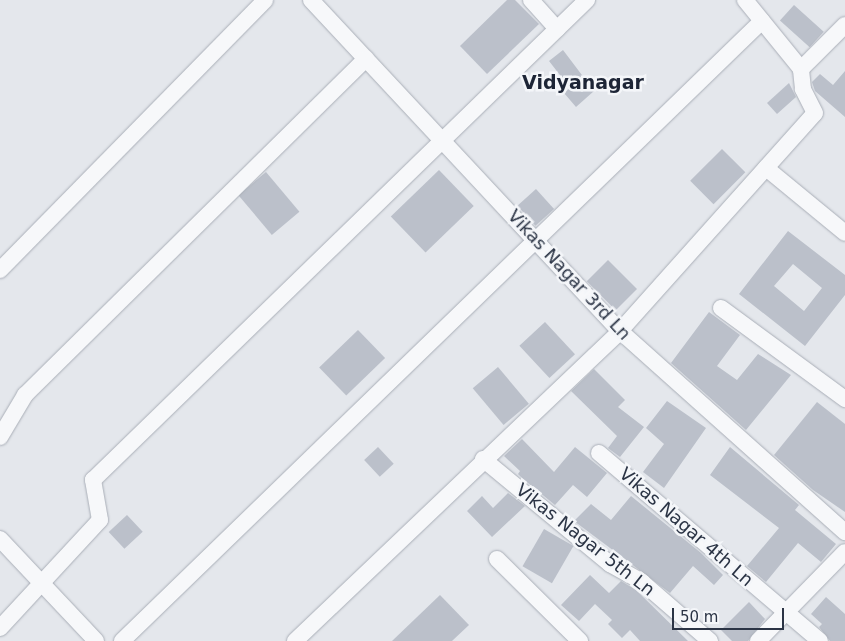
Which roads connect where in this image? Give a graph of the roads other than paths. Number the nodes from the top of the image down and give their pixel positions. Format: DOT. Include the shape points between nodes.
graph roads {
  1 [pos="266,0"];
  2 [pos="311,0"];
  3 [pos="531,0"];
  4 [pos="587,0"];
  5 [pos="745,0"];
  6 [pos="762,21"];
  7 [pos="845,25"];
  8 [pos="557,29"];
  9 [pos="366,59"];
  10 [pos="801,69"];
  11 [pos="442,141"];
  12 [pos="766,168"];
  13 [pos="845,233"];
  14 [pos="535,240"];
  15 [pos="0,270"];
  16 [pos="721,308"];
  17 [pos="620,331"];
  18 [pos="845,399"];
  19 [pos="0,437"];
  20 [pos="599,453"];
  21 [pos="483,459"];
  22 [pos="845,532"];
  23 [pos="0,539"];
  24 [pos="845,552"];
  25 [pos="497,559"];
  26 [pos="44,583"];
  27 [pos="786,613"];
  28 [pos="0,628"];
  29 [pos="96,641"];
  30 [pos="122,641"];
  31 [pos="295,641"];
  32 [pos="580,641"];
  33 [pos="710,641"];
  34 [pos="758,641"];
  35 [pos="820,641"];
  1 -- 15 [label="street"];
  2 -- 9 [label="street, Vikas Nagar 3rd Ln"];
  3 -- 8 [label="street"];
  4 -- 8 [label="street"];
  5 -- 6 [label="street"];
  6 -- 10 [label="street"];
  6 -- 14 [label="street"];
  7 -- 10 [label="street"];
  8 -- 11 [label="street"];
  9 -- 11 [label="street, Vikas Nagar 3rd Ln"];
  9 -- 19 [label="street" via="25,394"];
  10 -- 12 [label="street" via="803,90 815,113"];
  11 -- 14 [label="street, Vikas Nagar 3rd Ln"];
  11 -- 26 [label="street" via="93,480 100,520"];
  12 -- 13 [label="street"];
  12 -- 17 [label="street"];
  14 -- 17 [label="street, Vikas Nagar 3rd Ln"];
  14 -- 30 [label="street"];
  16 -- 18 [label="street"];
  17 -- 21 [label="street"];
  17 -- 22 [label="street, Vikas Nagar 3rd Ln"];
  20 -- 27 [label="street, Vikas Nagar 4th Ln"];
  21 -- 31 [label="street"];
  21 -- 33 [label="street, Vikas Nagar 5th Ln" via="610,564 642,582"];
  23 -- 26 [label="street"];
  24 -- 27 [label="street"];
  25 -- 32 [label="street"];
  26 -- 28 [label="street"];
  26 -- 29 [label="street"];
  27 -- 34 [label="street"];
  27 -- 35 [label="street, Vikas Nagar 4th Ln"];
}
